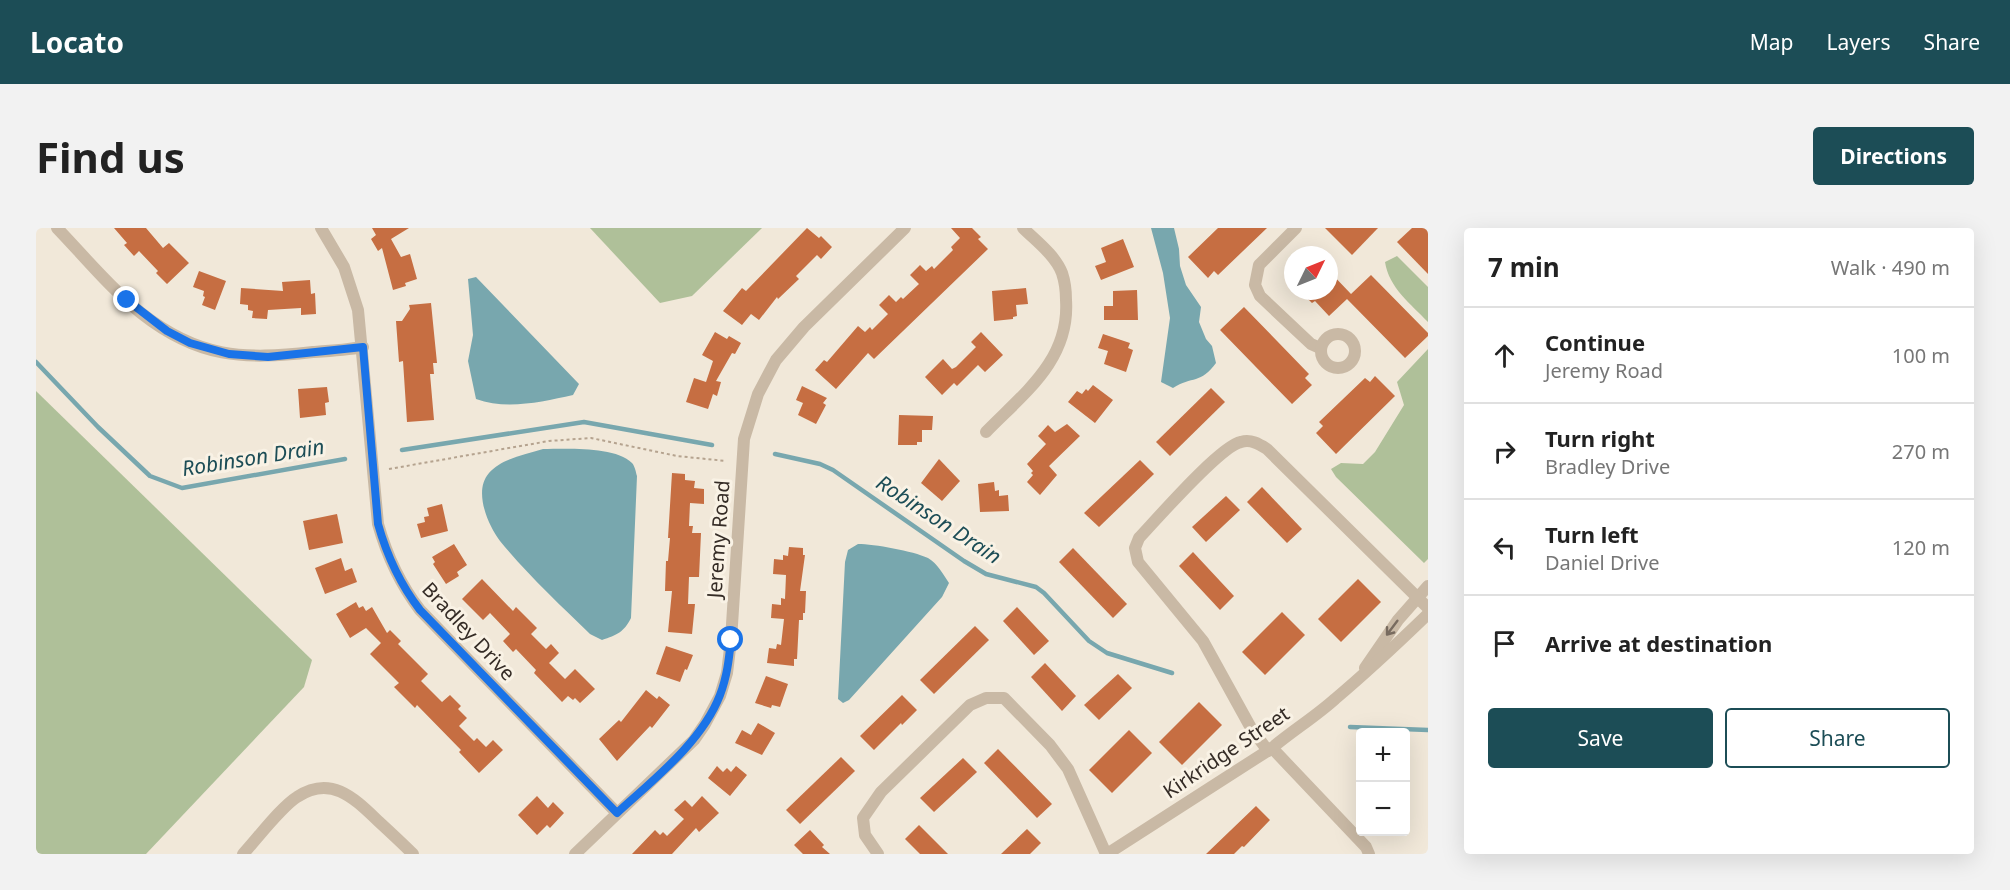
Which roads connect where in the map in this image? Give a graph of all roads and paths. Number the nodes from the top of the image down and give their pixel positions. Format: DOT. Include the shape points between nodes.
graph roads {
  1 [pos="57,228"];
  2 [pos="321,228"];
  3 [pos="905,228"];
  4 [pos="1023,228"];
  5 [pos="1296,228"];
  6 [pos="363,347"];
  7 [pos="1320,348"];
  8 [pos="986,432"];
  9 [pos="726,461"];
  10 [pos="389,469"];
  11 [pos="1428,586"];
  12 [pos="1417,597"];
  13 [pos="1428,608"];
  14 [pos="1428,614"];
  15 [pos="1362,674"];
  16 [pos="1270,750"];
  17 [pos="617,813"];
  18 [pos="243,854"];
  19 [pos="413,854"];
  20 [pos="575,854"];
  21 [pos="878,854"];
  22 [pos="1106,854"];
  23 [pos="1369,854"];
  1 -- 6 [label="street" via="139,312 190,343 229,354 268,357"];
  2 -- 6 [label="street, Bradley Drive" via="351,285"];
  3 -- 17 [label="street, Jeremy Road" via="804,327 768,372 744,440 731,640 720,696 693,740"];
  4 -- 8 [label="street" via="1061,272 1067,304 1065,330 1051,363"];
  5 -- 7 [label="street" via="1259,265 1255,285 1260,296"];
  6 -- 17 [label="street, Bradley Drive" via="378,524 399,580 420,610"];
  9 -- 10 [label="path" via="677,456 591,438 549,441"];
  11 -- 12 [label="street, Kirkridge Street"];
  12 -- 13 [label="street"];
  12 -- 15 [label="street, Kirkridge Street, one-way"];
  12 -- 16 [label="street" via="1268,449 1253,441 1239,442 1217,456 1139,538 1135,548 1138,562 1203,641 1251,728"];
  14 -- 15 [label="street, Kirkridge Street"];
  15 -- 16 [label="street, Kirkridge Street"];
  16 -- 22 [label="street, Kirkridge Street"];
  16 -- 23 [label="street"];
  17 -- 20 [label="street, Jeremy Road"];
  18 -- 19 [label="street" via="291,801 323,788 341,791 355,799"];
  21 -- 22 [label="street" via="865,835 863,818 880,792 970,705 1000,697 1050,745 1068,770"];
}
